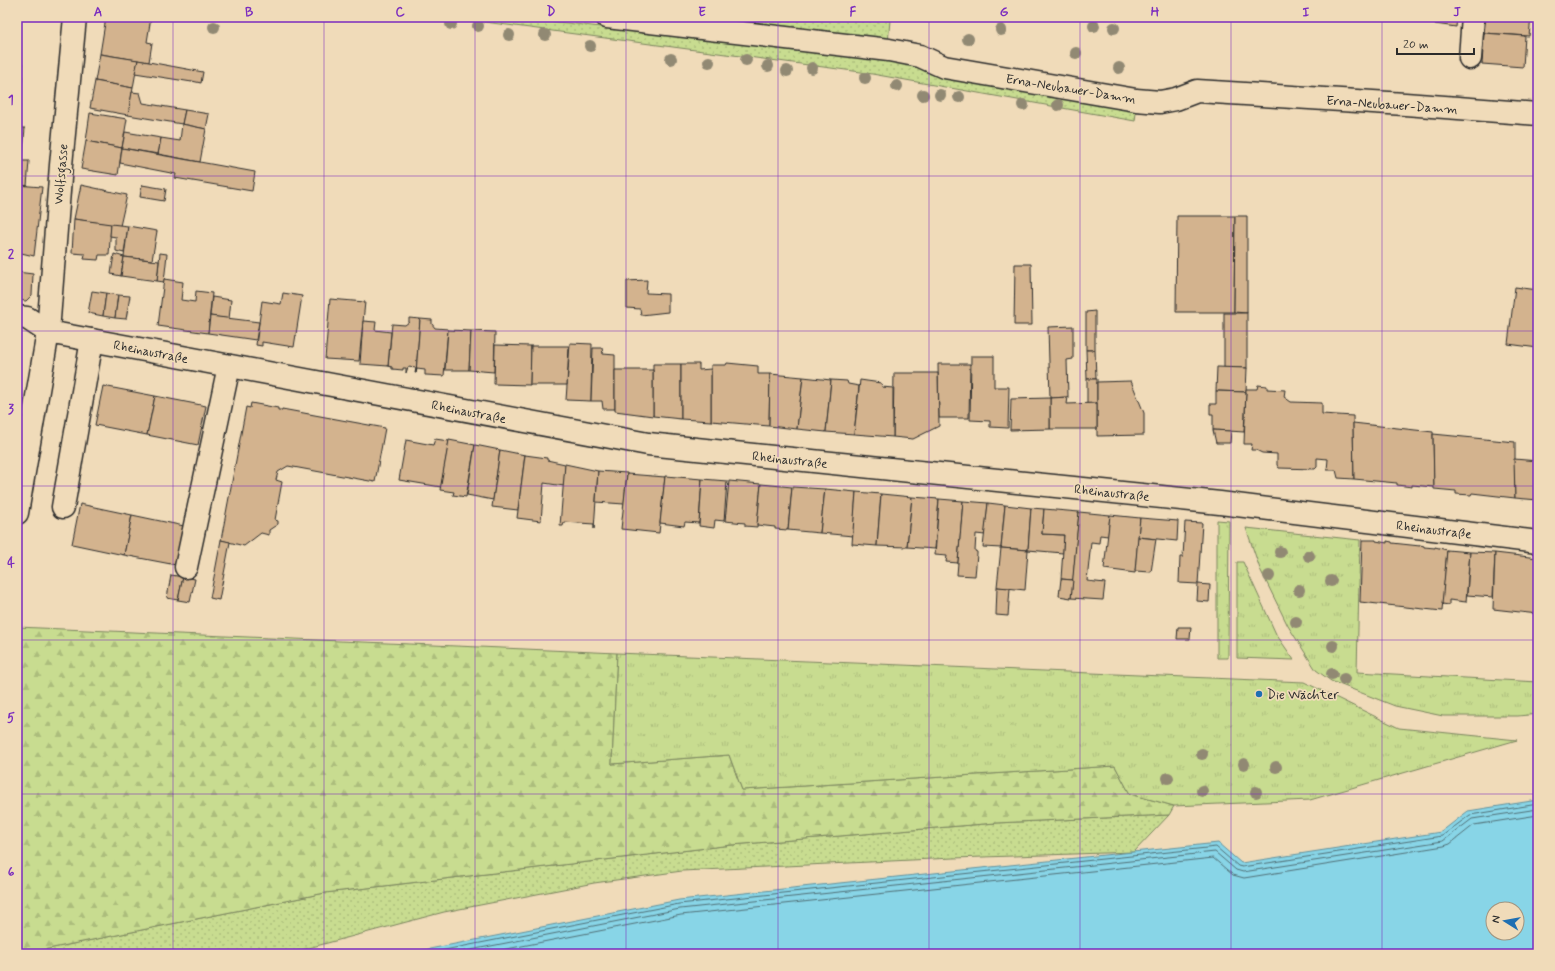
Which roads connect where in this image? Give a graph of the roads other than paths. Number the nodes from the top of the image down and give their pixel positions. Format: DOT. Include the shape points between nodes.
graph roads {
  1 [pos="75,17"];
  2 [pos="607,17"];
  3 [pos="1473,17"];
  4 [pos="1470,58"];
  5 [pos="1538,114"];
  6 [pos="17,317"];
  7 [pos="48,332"];
  8 [pos="92,340"];
  9 [pos="229,366"];
  10 [pos="63,507"];
  11 [pos="17,513"];
  12 [pos="1538,542"];
  13 [pos="186,567"];
  1 -- 7 [label="street, Wolfsgasse"];
  2 -- 5 [label="street, Erna-Neubauer-Damm" via="889,50 920,56 944,67 1136,100 1160,102 1197,91"];
  3 -- 4 [label="street"];
  6 -- 7 [label="street, Rheinaustraße" via="27,318"];
  7 -- 8 [label="street, Rheinaustraße"];
  7 -- 11 [label="street"];
  8 -- 9 [label="street, Rheinaustraße"];
  8 -- 10 [label="street"];
  9 -- 12 [label="street, Rheinaustraße" via="648,444 1220,503"];
  9 -- 13 [label="street"];
}
